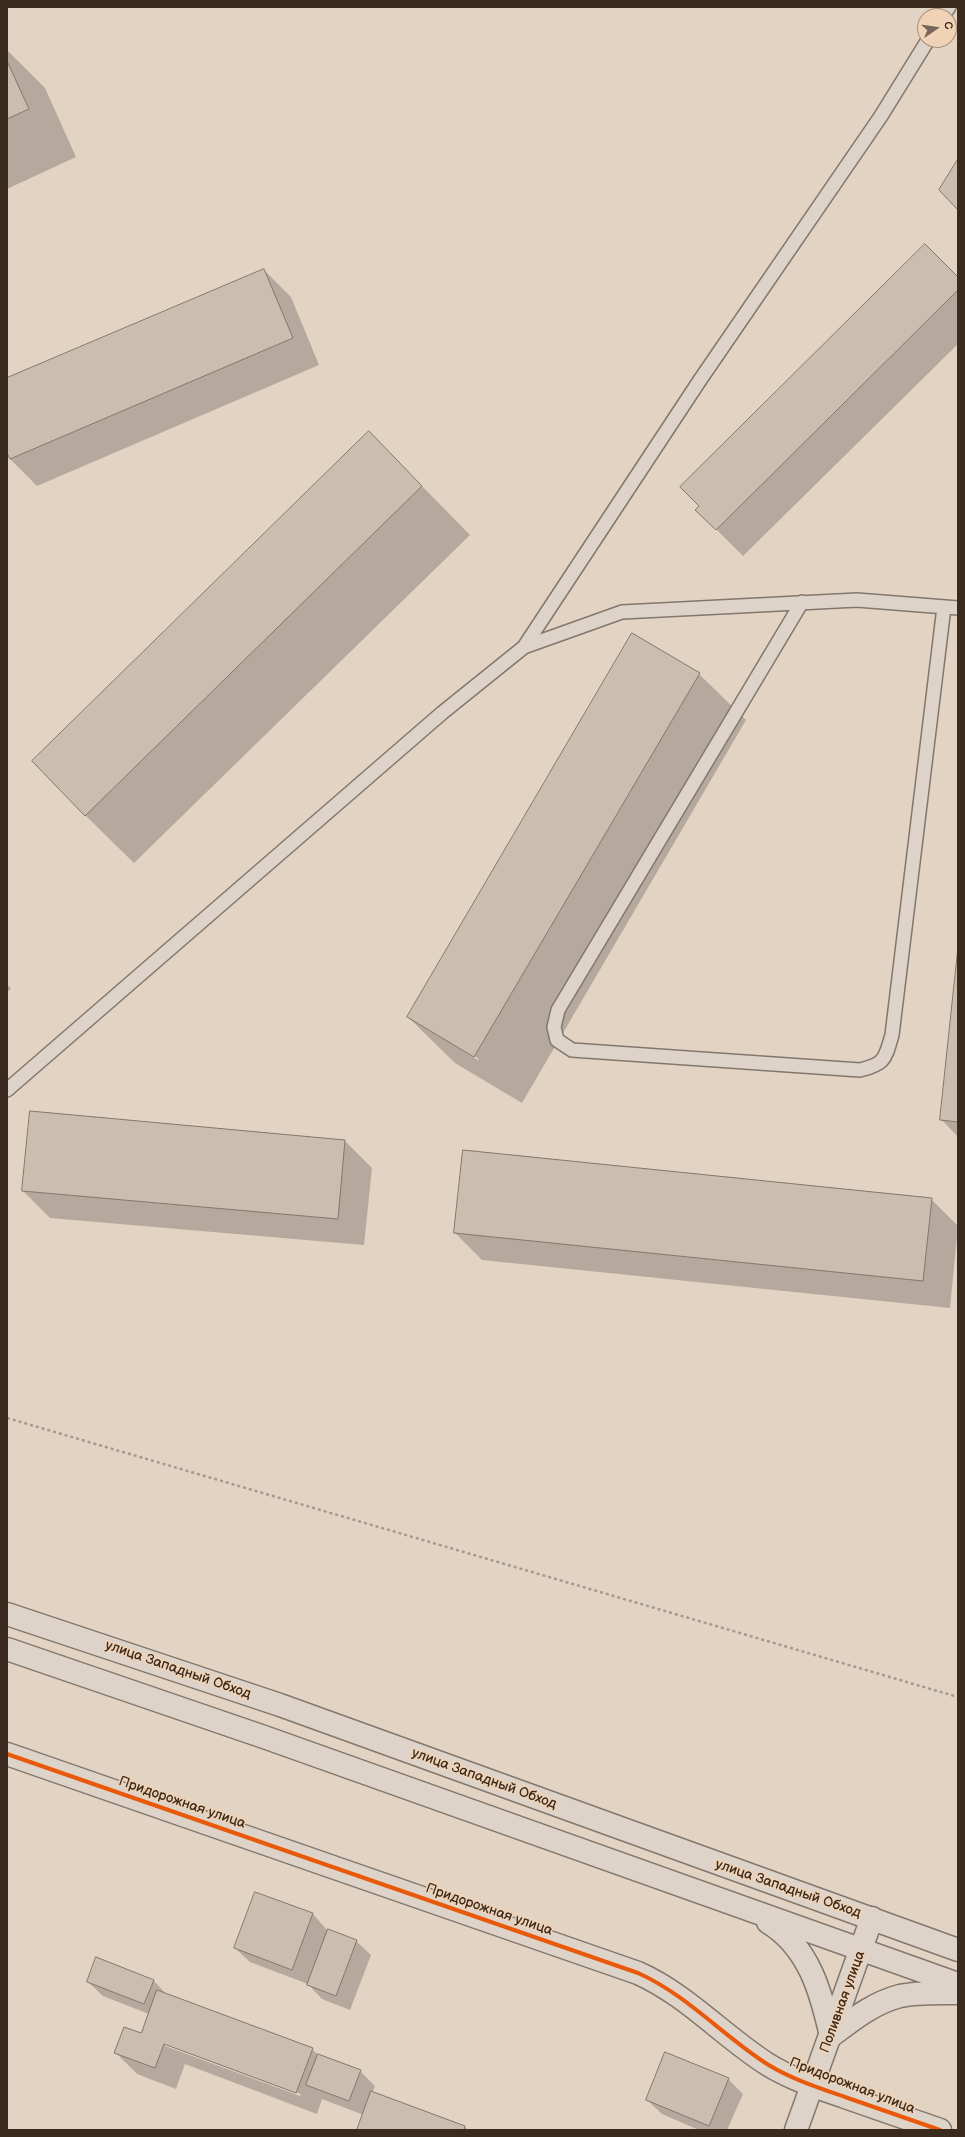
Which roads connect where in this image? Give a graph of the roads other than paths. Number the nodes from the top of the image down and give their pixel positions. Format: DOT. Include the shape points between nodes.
graph roads {
  1 [pos="923,48"];
  2 [pos="802,602"];
  3 [pos="944,607"];
  4 [pos="958,608"];
  5 [pos="524,647"];
  6 [pos="7,1090"];
  7 [pos="7,1614"];
  8 [pos="7,1649"];
  9 [pos="7,1754"];
  10 [pos="745,1908"];
  11 [pos="872,1918"];
  12 [pos="862,1949"];
  13 [pos="958,1950"];
  14 [pos="958,1984"];
  15 [pos="958,1993"];
  16 [pos="831,2036"];
  17 [pos="814,2086"];
  18 [pos="796,2130"];
  19 [pos="940,2130"];
  1 -- 5 [label="lane" via="881,116 700,380"];
  2 -- 3 [label="lane" via="857,600"];
  2 -- 3 [label="lane" via="558,1010 554,1027 557,1040 572,1050 860,1070 877,1066 886,1054 892,1035"];
  2 -- 5 [label="lane" via="622,612"];
  3 -- 4 [label="lane"];
  5 -- 6 [label="lane" via="436,718"];
  7 -- 11 [label="main road, улица Западный Обход" via="280,1705"];
  8 -- 10 [label="main road"];
  9 -- 17 [label="main road, Придорожная улица" via="638,1973 659,1982 682,1997 767,2063"];
  10 -- 12 [label="main road"];
  10 -- 16 [label="main road" via="781,1930 797,1947 812,1972 823,2001"];
  11 -- 12 [label="main road, Поливная улица"];
  11 -- 13 [label="main road, улица Западный Обход"];
  12 -- 14 [label="main road"];
  12 -- 16 [label="main road, Поливная улица"];
  15 -- 16 [label="main road" via="900,1996 858,2015"];
  16 -- 17 [label="main road, Поливная улица"];
  17 -- 18 [label="main road, Поливная улица"];
  17 -- 19 [label="main road, Придорожная улица"];
}
